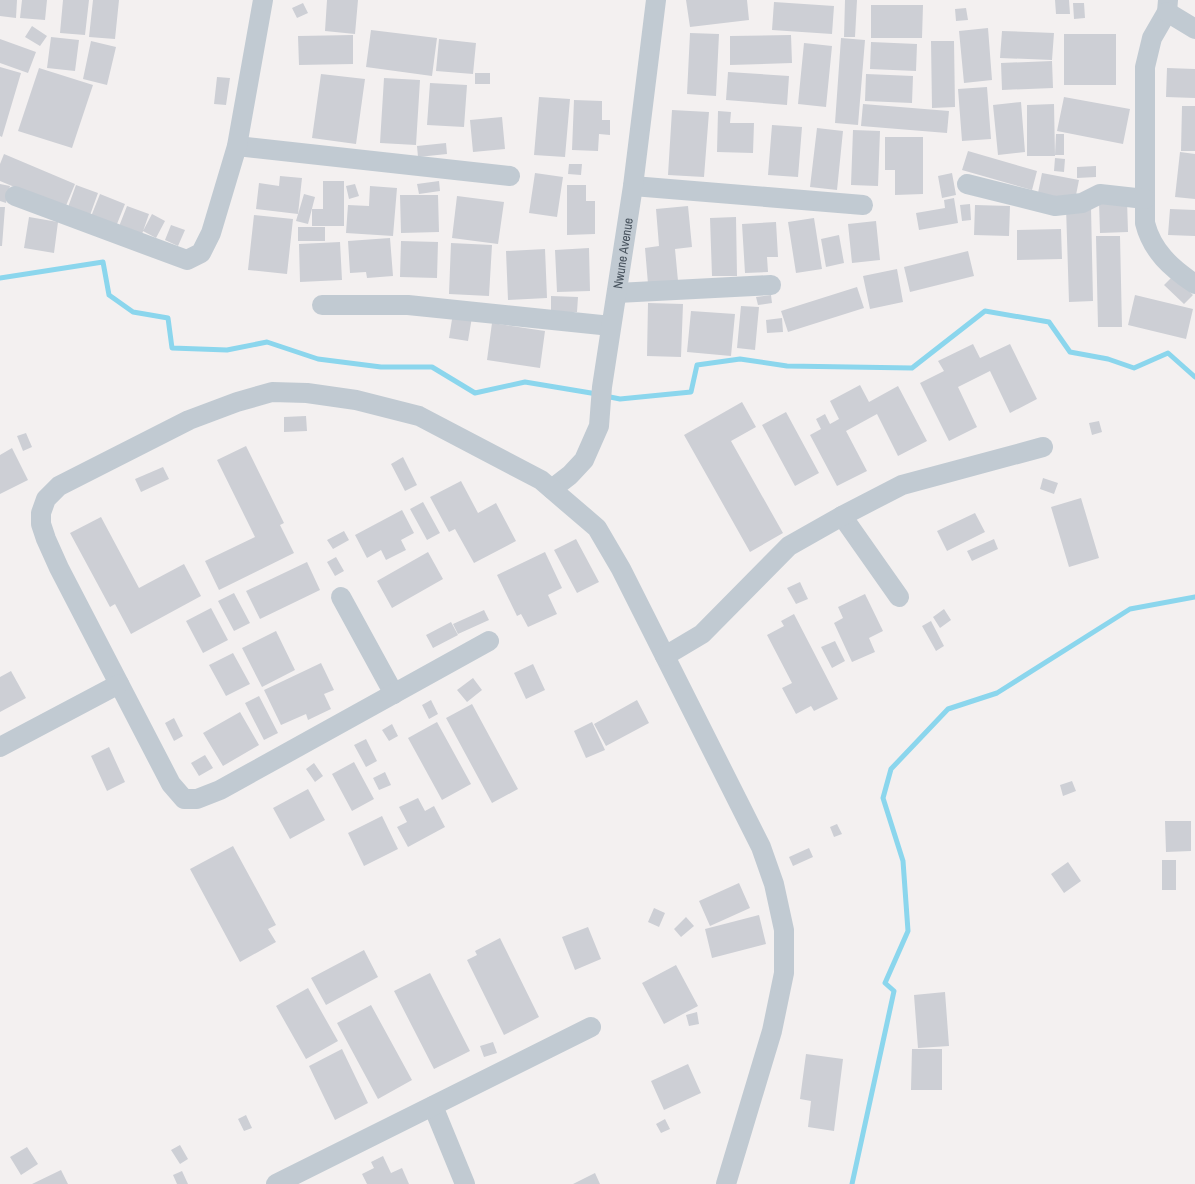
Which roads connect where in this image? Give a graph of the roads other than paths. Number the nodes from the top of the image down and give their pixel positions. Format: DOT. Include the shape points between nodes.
graph roads {
  1 [pos="263,0"];
  2 [pos="656,0"];
  3 [pos="1168,6"];
  4 [pos="1195,29"];
  5 [pos="237,146"];
  6 [pos="510,176"];
  7 [pos="967,184"];
  8 [pos="633,186"];
  9 [pos="15,196"];
  10 [pos="1145,199"];
  11 [pos="863,204"];
  12 [pos="1195,284"];
  13 [pos="771,285"];
  14 [pos="617,293"];
  15 [pos="322,305"];
  16 [pos="611,326"];
  17 [pos="1043,447"];
  18 [pos="552,489"];
  19 [pos="842,516"];
  20 [pos="341,597"];
  21 [pos="899,597"];
  22 [pos="489,641"];
  23 [pos="664,656"];
  24 [pos="119,684"];
  25 [pos="394,694"];
  26 [pos="0,747"];
  27 [pos="591,1027"];
  28 [pos="433,1106"];
  29 [pos="276,1184"];
  30 [pos="465,1184"];
  31 [pos="726,1184"];
  1 -- 5 [label="street"];
  2 -- 8 [label="street, Nwune Avenue"];
  3 -- 4 [label="street"];
  3 -- 10 [label="street" via="1152,38 1145,67"];
  5 -- 6 [label="street"];
  5 -- 9 [label="street" via="211,233 201,253 187,260"];
  7 -- 10 [label="street" via="1055,206 1082,203 1100,194"];
  8 -- 11 [label="street"];
  8 -- 14 [label="street, Nwune Avenue"];
  10 -- 12 [label="street" via="1145,223 1149,238 1166,260"];
  13 -- 14 [label="street"];
  14 -- 16 [label="street, Nwune Avenue"];
  15 -- 16 [label="street" via="408,305"];
  16 -- 18 [label="street, Nwune Avenue" via="599,426 584,460"];
  17 -- 19 [label="street" via="902,485"];
  18 -- 23 [label="street" via="597,528 621,569"];
  18 -- 24 [label="street" via="541,480 419,416 356,400 307,393 272,392 189,420 59,486 46,499 40,512 41,524 59,568"];
  19 -- 21 [label="street"];
  19 -- 23 [label="street" via="789,546 702,634"];
  20 -- 25 [label="street"];
  22 -- 25 [label="street"];
  23 -- 31 [label="street" via="760,847 774,884 784,930 784,973 772,1031"];
  24 -- 25 [label="street" via="171,784 184,799 197,799 220,790"];
  24 -- 26 [label="street"];
  27 -- 28 [label="street"];
  28 -- 29 [label="street"];
  28 -- 30 [label="street"];
}
